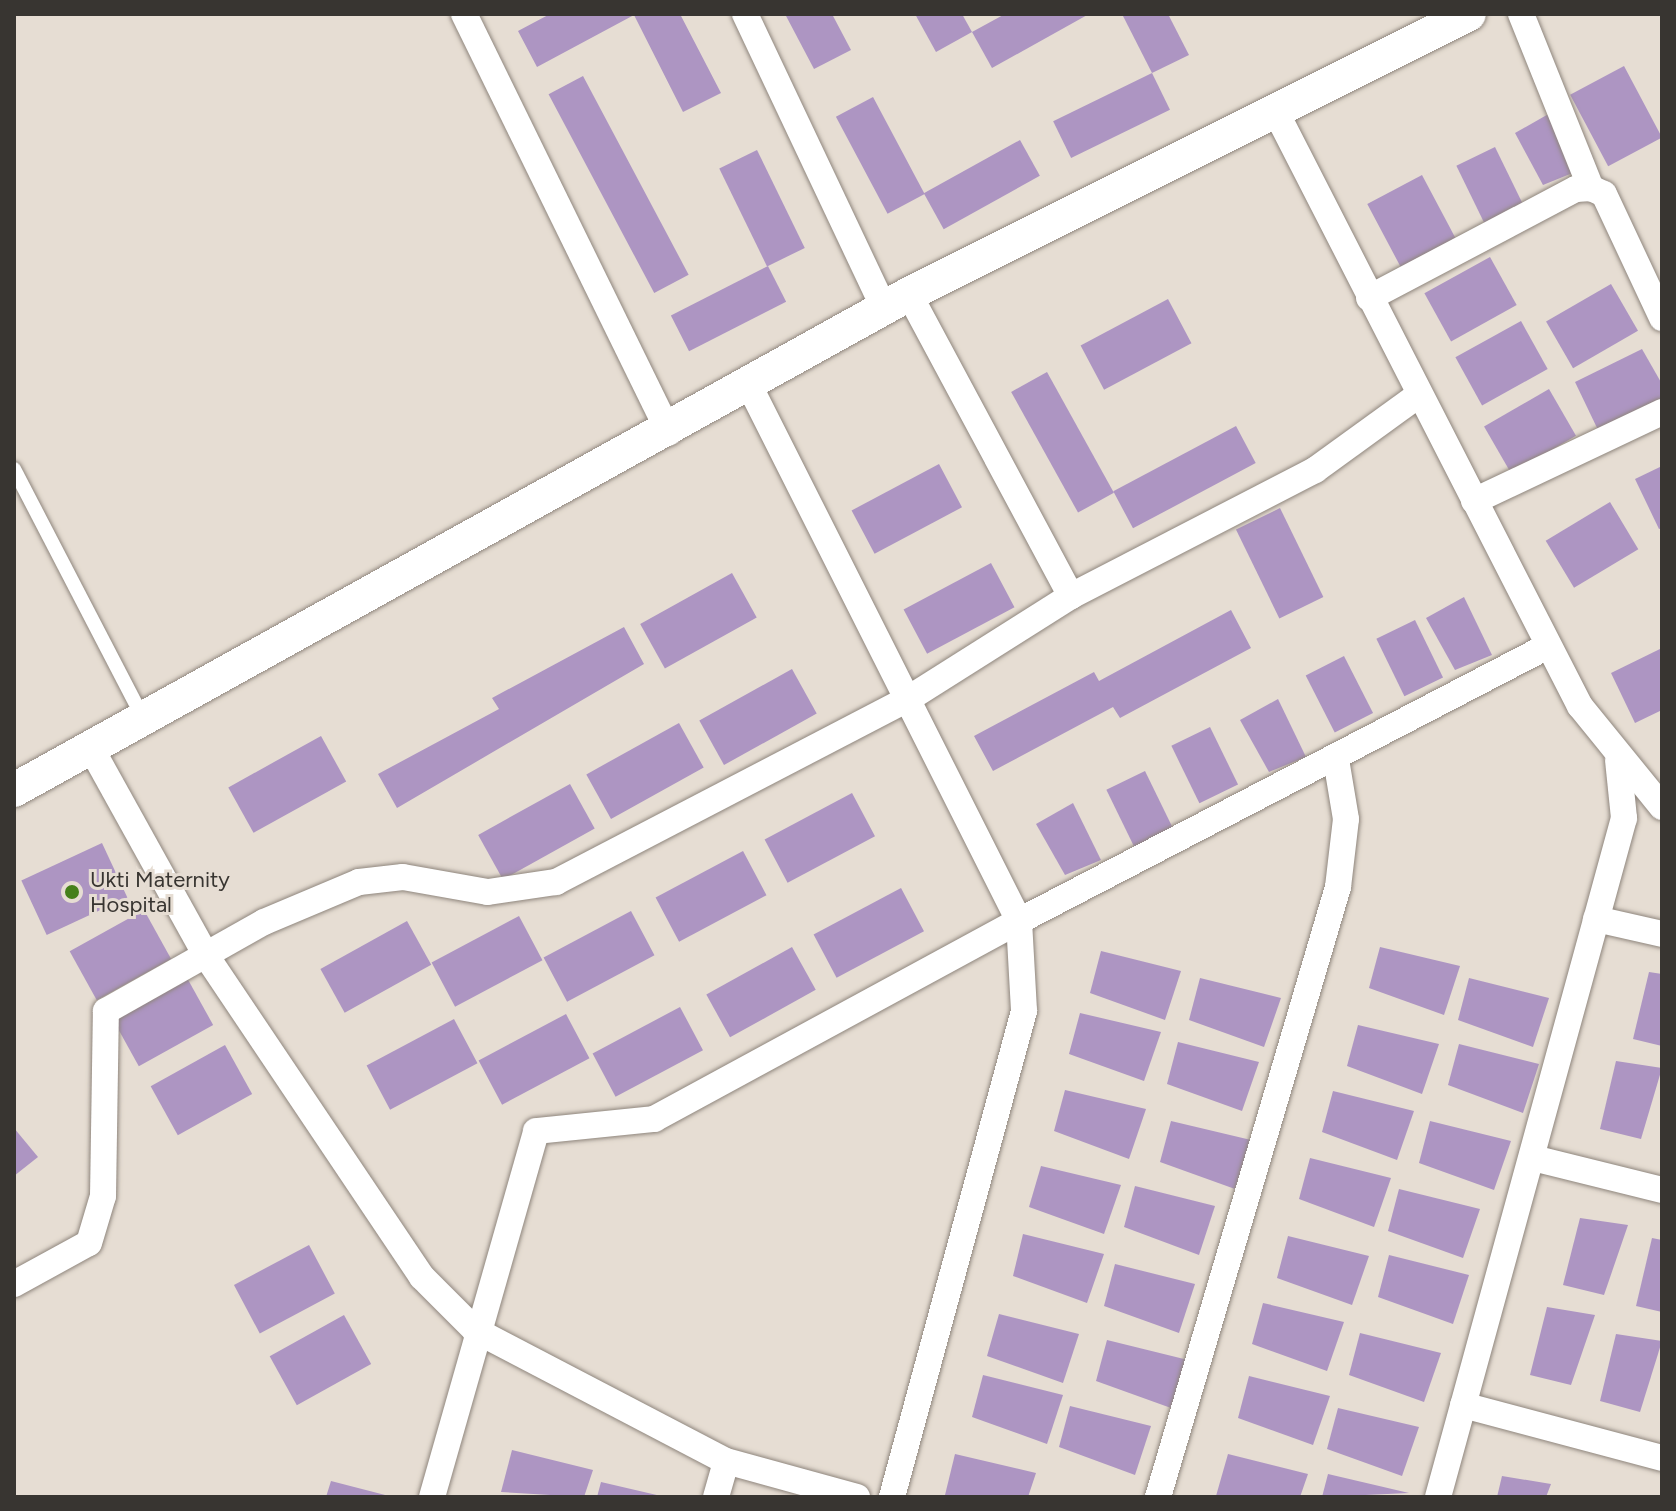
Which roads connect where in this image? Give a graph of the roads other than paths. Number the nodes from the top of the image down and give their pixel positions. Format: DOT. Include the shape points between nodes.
graph roads {
  1 [pos="464,14"];
  2 [pos="745,14"];
  3 [pos="1469,14"];
  4 [pos="1521,14"];
  5 [pos="1277,114"];
  6 [pos="1591,188"];
  7 [pos="1369,298"];
  8 [pos="896,301"];
  9 [pos="1662,318"];
  10 [pos="748,383"];
  11 [pos="1416,397"];
  12 [pos="1662,412"];
  13 [pos="669,432"];
  14 [pos="14,469"];
  15 [pos="1474,501"];
  16 [pos="1071,596"];
  17 [pos="1548,646"];
  18 [pos="908,699"];
  19 [pos="143,718"];
  20 [pos="91,748"];
  21 [pos="1336,759"];
  22 [pos="1618,760"];
  23 [pos="14,790"];
  24 [pos="1662,807"];
  25 [pos="1596,919"];
  26 [pos="1019,921"];
  27 [pos="1662,934"];
  28 [pos="205,954"];
  29 [pos="1533,1158"];
  30 [pos="1662,1190"];
  31 [pos="14,1284"];
  32 [pos="475,1330"];
  33 [pos="1463,1405"];
  34 [pos="1662,1458"];
  35 [pos="726,1461"];
  36 [pos="432,1497"];
  37 [pos="716,1497"];
  38 [pos="857,1497"];
  39 [pos="892,1497"];
  40 [pos="1158,1497"];
  41 [pos="1438,1497"];
  1 -- 13 [label="street"];
  2 -- 8 [label="street"];
  3 -- 5 [label="street"];
  4 -- 6 [label="street"];
  5 -- 7 [label="street"];
  5 -- 8 [label="street"];
  6 -- 7 [label="street" via="1576,189"];
  6 -- 9 [label="street" via="1604,194"];
  7 -- 11 [label="street"];
  8 -- 10 [label="street"];
  8 -- 16 [label="street"];
  10 -- 13 [label="street"];
  10 -- 18 [label="street"];
  11 -- 15 [label="street"];
  11 -- 16 [label="street" via="1315,470"];
  12 -- 15 [label="street"];
  13 -- 19 [label="street"];
  14 -- 19 [label="lane"];
  15 -- 17 [label="street"];
  16 -- 18 [label="street"];
  17 -- 21 [label="street"];
  17 -- 22 [label="street"];
  18 -- 26 [label="street"];
  18 -- 28 [label="street" via="556,882 488,892 403,877 359,882"];
  19 -- 20 [label="street"];
  20 -- 23 [label="street"];
  20 -- 28 [label="street"];
  21 -- 26 [label="street"];
  21 -- 40 [label="street" via="1346,819 1338,887"];
  22 -- 24 [label="street"];
  22 -- 25 [label="street" via="1624,818"];
  25 -- 27 [label="street"];
  25 -- 29 [label="street"];
  26 -- 32 [label="street" via="654,1119 536,1131"];
  26 -- 39 [label="street" via="1024,1011"];
  28 -- 31 [label="street" via="106,1011 103,1196 89,1243"];
  28 -- 32 [label="street" via="422,1277"];
  29 -- 30 [label="street"];
  29 -- 33 [label="street"];
  32 -- 35 [label="street"];
  32 -- 36 [label="street"];
  33 -- 34 [label="street"];
  33 -- 41 [label="street"];
  35 -- 37 [label="street"];
  35 -- 38 [label="street"];
}
